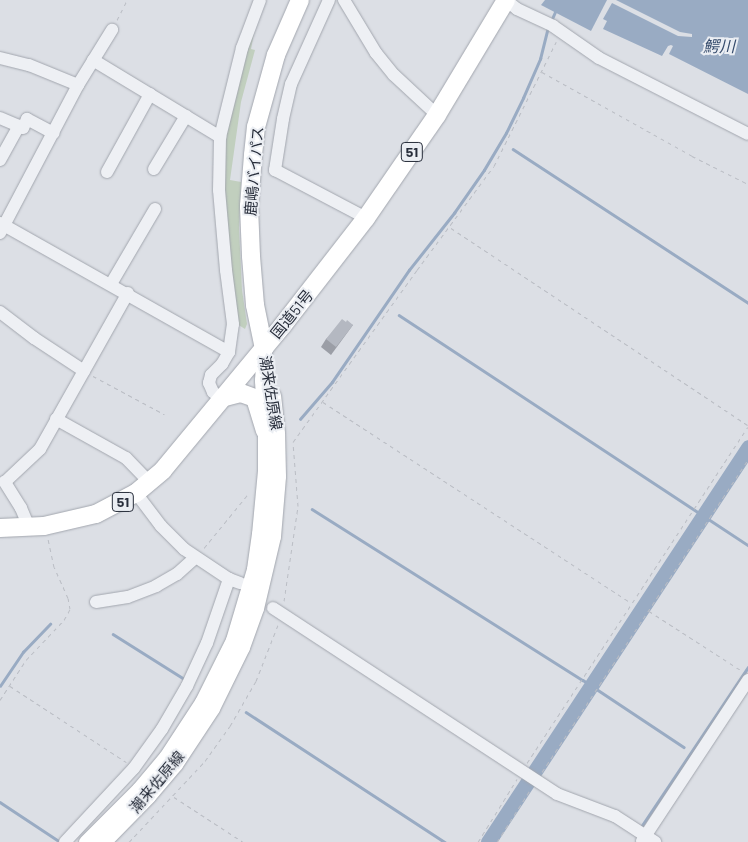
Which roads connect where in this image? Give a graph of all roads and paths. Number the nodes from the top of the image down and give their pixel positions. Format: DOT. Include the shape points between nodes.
graph roads {
  1 [pos="127,0"];
  2 [pos="260,0"];
  3 [pos="300,0"];
  4 [pos="329,0"];
  5 [pos="344,0"];
  6 [pos="506,0"];
  7 [pos="112,30"];
  8 [pos="562,32"];
  9 [pos="0,58"];
  10 [pos="94,60"];
  11 [pos="541,72"];
  12 [pos="78,85"];
  13 [pos="150,94"];
  14 [pos="437,115"];
  15 [pos="186,116"];
  16 [pos="0,118"];
  17 [pos="19,126"];
  18 [pos="53,133"];
  19 [pos="748,134"];
  20 [pos="220,137"];
  21 [pos="0,160"];
  22 [pos="154,169"];
  23 [pos="107,172"];
  24 [pos="748,184"];
  25 [pos="155,210"];
  26 [pos="366,218"];
  27 [pos="1,227"];
  28 [pos="450,228"];
  29 [pos="111,284"];
  30 [pos="128,293"];
  31 [pos="0,312"];
  32 [pos="264,349"];
  33 [pos="229,352"];
  34 [pos="84,371"];
  35 [pos="224,398"];
  36 [pos="322,402"];
  37 [pos="164,414"];
  38 [pos="56,419"];
  39 [pos="748,426"];
  40 [pos="266,431"];
  41 [pos="748,459"];
  42 [pos="143,488"];
  43 [pos="249,493"];
  44 [pos="36,526"];
  45 [pos="0,528"];
  46 [pos="195,558"];
  47 [pos="96,602"];
  48 [pos="631,603"];
  49 [pos="278,611"];
  50 [pos="648,611"];
  51 [pos="745,675"];
  52 [pos="10,685"];
  53 [pos="0,700"];
  54 [pos="134,768"];
  55 [pos="522,772"];
  56 [pos="535,780"];
  57 [pos="173,796"];
  58 [pos="643,837"];
  59 [pos="65,842"];
  60 [pos="86,842"];
  61 [pos="102,842"];
  62 [pos="129,842"];
  63 [pos="243,842"];
  64 [pos="478,842"];
  65 [pos="497,842"];
  1 -- 7 [label="path"];
  2 -- 20 [label="street" via="242,48"];
  3 -- 32 [label="highway, 鹿嶋バイパス" via="276,55 252,154 251,256"];
  4 -- 26 [label="street" via="292,84 275,170"];
  5 -- 14 [label="street" via="376,53 394,75"];
  6 -- 8 [label="street"];
  6 -- 14 [label="highway, 国道51号 / 51"];
  7 -- 10 [label="street"];
  8 -- 11 [label="path"];
  8 -- 19 [label="street" via="599,58"];
  9 -- 12 [label="street" via="29,65"];
  10 -- 12 [label="street"];
  10 -- 13 [label="street"];
  11 -- 24 [label="path"];
  11 -- 28 [label="path" via="494,166"];
  12 -- 18 [label="street"];
  13 -- 15 [label="street"];
  13 -- 23 [label="street"];
  14 -- 26 [label="highway, 国道51号 / 51"];
  15 -- 20 [label="street"];
  15 -- 22 [label="street"];
  16 -- 17 [label="street"];
  17 -- 18 [label="street" via="23,128 27,119"];
  17 -- 21 [label="street"];
  18 -- 27 [label="street"];
  20 -- 33 [label="street" via="219,190 233,324"];
  25 -- 29 [label="street"];
  26 -- 32 [label="highway, 国道51号 / 51"];
  27 -- 29 [label="street"];
  28 -- 36 [label="path"];
  28 -- 39 [label="path"];
  29 -- 30 [label="street"];
  30 -- 33 [label="street"];
  30 -- 34 [label="street"];
  31 -- 34 [label="street"];
  32 -- 35 [label="highway, 国道51号 / 51"];
  32 -- 40 [label="main road, 潮来佐原線" via="262,380"];
  32 -- 61 [label="main road, 潮来佐原線" via="271,377 278,476 273,536 256,608 225,685 199,730 148,796"];
  33 -- 35 [label="street" via="209,380 213,392"];
  34 -- 37 [label="path"];
  34 -- 38 [label="street"];
  35 -- 40 [label="highway" via="241,392 255,398"];
  35 -- 42 [label="highway, 国道51号 / 51" via="181,450"];
  36 -- 48 [label="path"];
  36 -- 49 [label="path" via="293,442 298,506"];
  38 -- 42 [label="street" via="126,458"];
  38 -- 44 [label="street" via="40,450 4,482"];
  39 -- 48 [label="path"];
  40 -- 60 [label="main road, 潮来佐原線" via="254,569 233,640 202,702 166,757"];
  41 -- 50 [label="path"];
  42 -- 44 [label="highway, 国道51号 / 51" via="96,514"];
  42 -- 46 [label="street" via="160,526"];
  43 -- 46 [label="path"];
  44 -- 45 [label="highway, 国道51号 / 51"];
  44 -- 52 [label="path" via="51,547 54,567 70,609 64,620 26,660"];
  46 -- 47 [label="street" via="156,586 128,597"];
  46 -- 54 [label="street" via="234,581 187,686"];
  48 -- 55 [label="path"];
  49 -- 55 [label="street"];
  49 -- 57 [label="path" via="270,650 244,704 205,761"];
  50 -- 51 [label="path"];
  50 -- 56 [label="path"];
  51 -- 58 [label="street"];
  52 -- 53 [label="path"];
  52 -- 54 [label="path"];
  54 -- 59 [label="street"];
  55 -- 56 [label="street"];
  55 -- 64 [label="path"];
  56 -- 58 [label="street" via="558,794 615,816"];
  56 -- 65 [label="path"];
  57 -- 62 [label="path"];
  57 -- 63 [label="path"];
}
